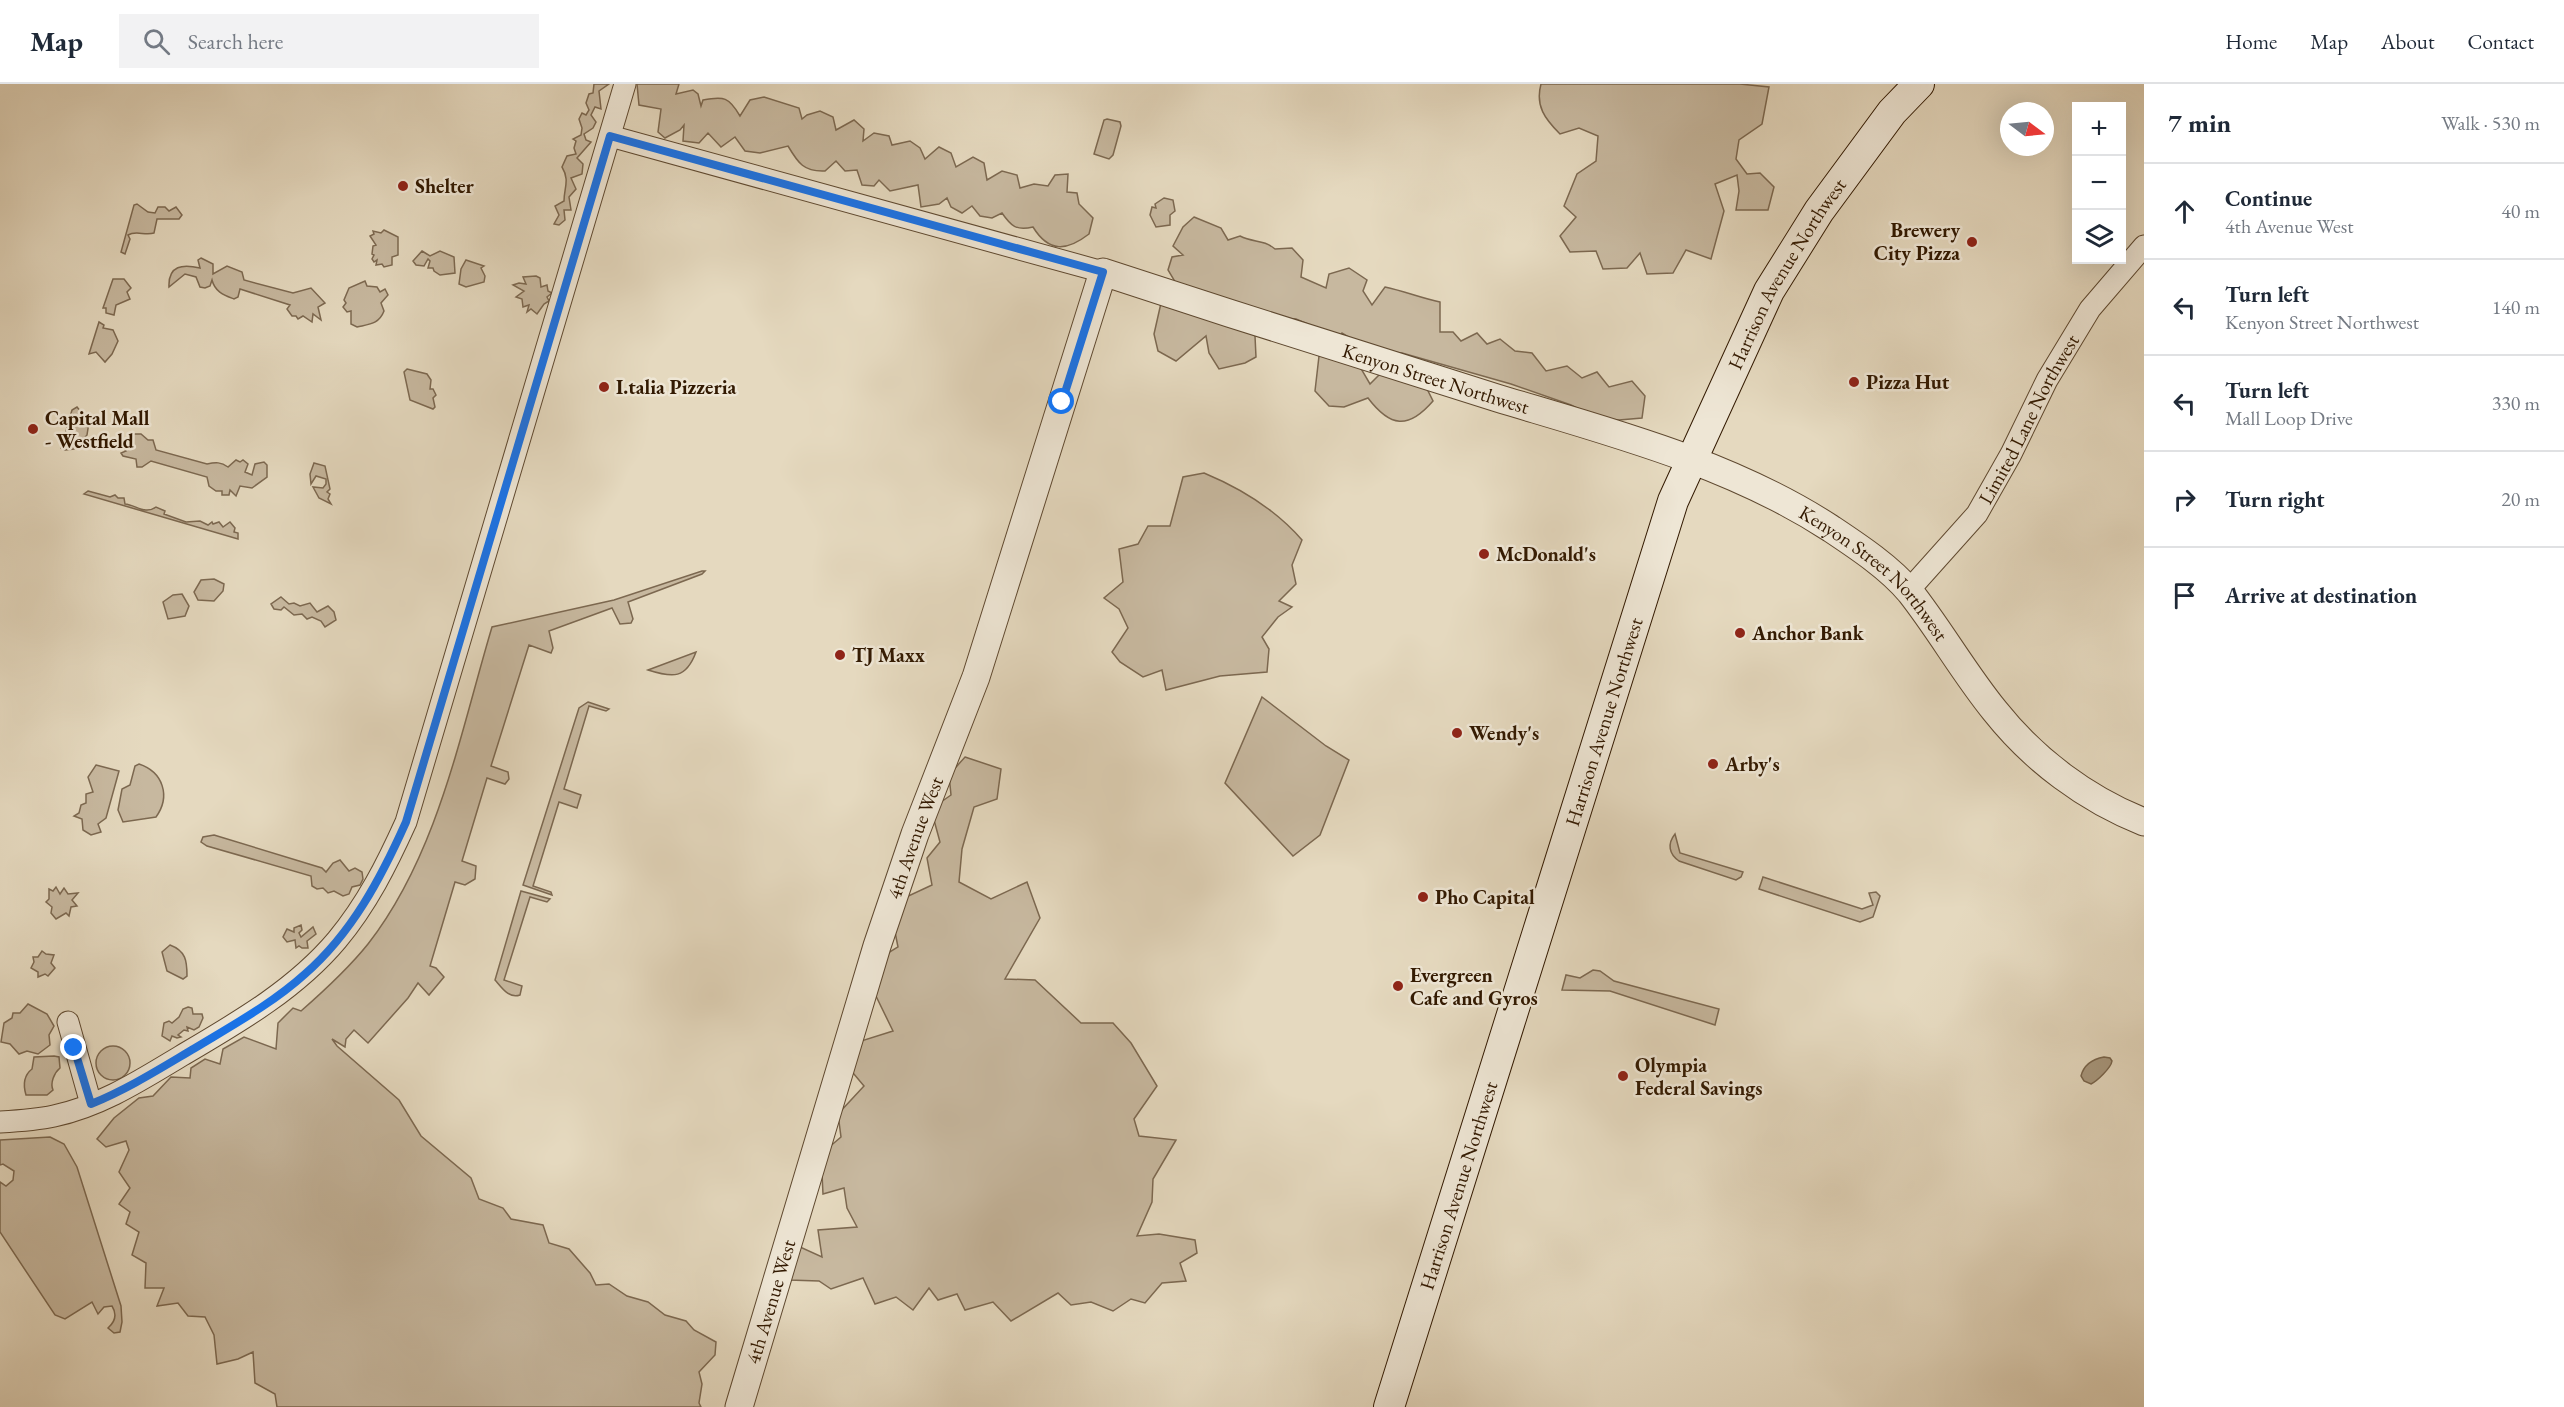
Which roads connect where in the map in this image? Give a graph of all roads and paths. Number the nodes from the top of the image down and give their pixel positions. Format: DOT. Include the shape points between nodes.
graph roads {
  1 [pos="625,84"];
  2 [pos="1918,84"];
  3 [pos="610,136"];
  4 [pos="2144,246"];
  5 [pos="1103,272"];
  6 [pos="1691,461"];
  7 [pos="1908,590"];
  8 [pos="2144,822"];
  9 [pos="68,1022"];
  10 [pos="91,1104"];
  11 [pos="0,1122"];
  12 [pos="739,1407"];
  13 [pos="1389,1407"];
  1 -- 3 [label="street"];
  2 -- 6 [label="main road, Harrison Avenue Northwest" via="1892,112 1819,211 1769,291"];
  3 -- 5 [label="street, Kenyon Street Northwest"];
  3 -- 10 [label="street" via="406,822 386,865 358,912 306,973 270,1001 204,1042 118,1093"];
  4 -- 7 [label="street, Limited Lane Northwest" via="2090,309 2047,380 1977,514"];
  5 -- 6 [label="street, Kenyon Street Northwest"];
  5 -- 12 [label="street, 4th Avenue West" via="976,677 915,834 877,946"];
  6 -- 7 [label="street, Kenyon Street Northwest" via="1804,512 1858,547"];
  6 -- 13 [label="main road, Harrison Avenue Northwest" via="1672,501"];
  7 -- 8 [label="street, Kenyon Street Northwest" via="1996,712 2043,761 2080,789"];
  9 -- 10 [label="street"];
  10 -- 11 [label="street" via="55,1116"];
}
